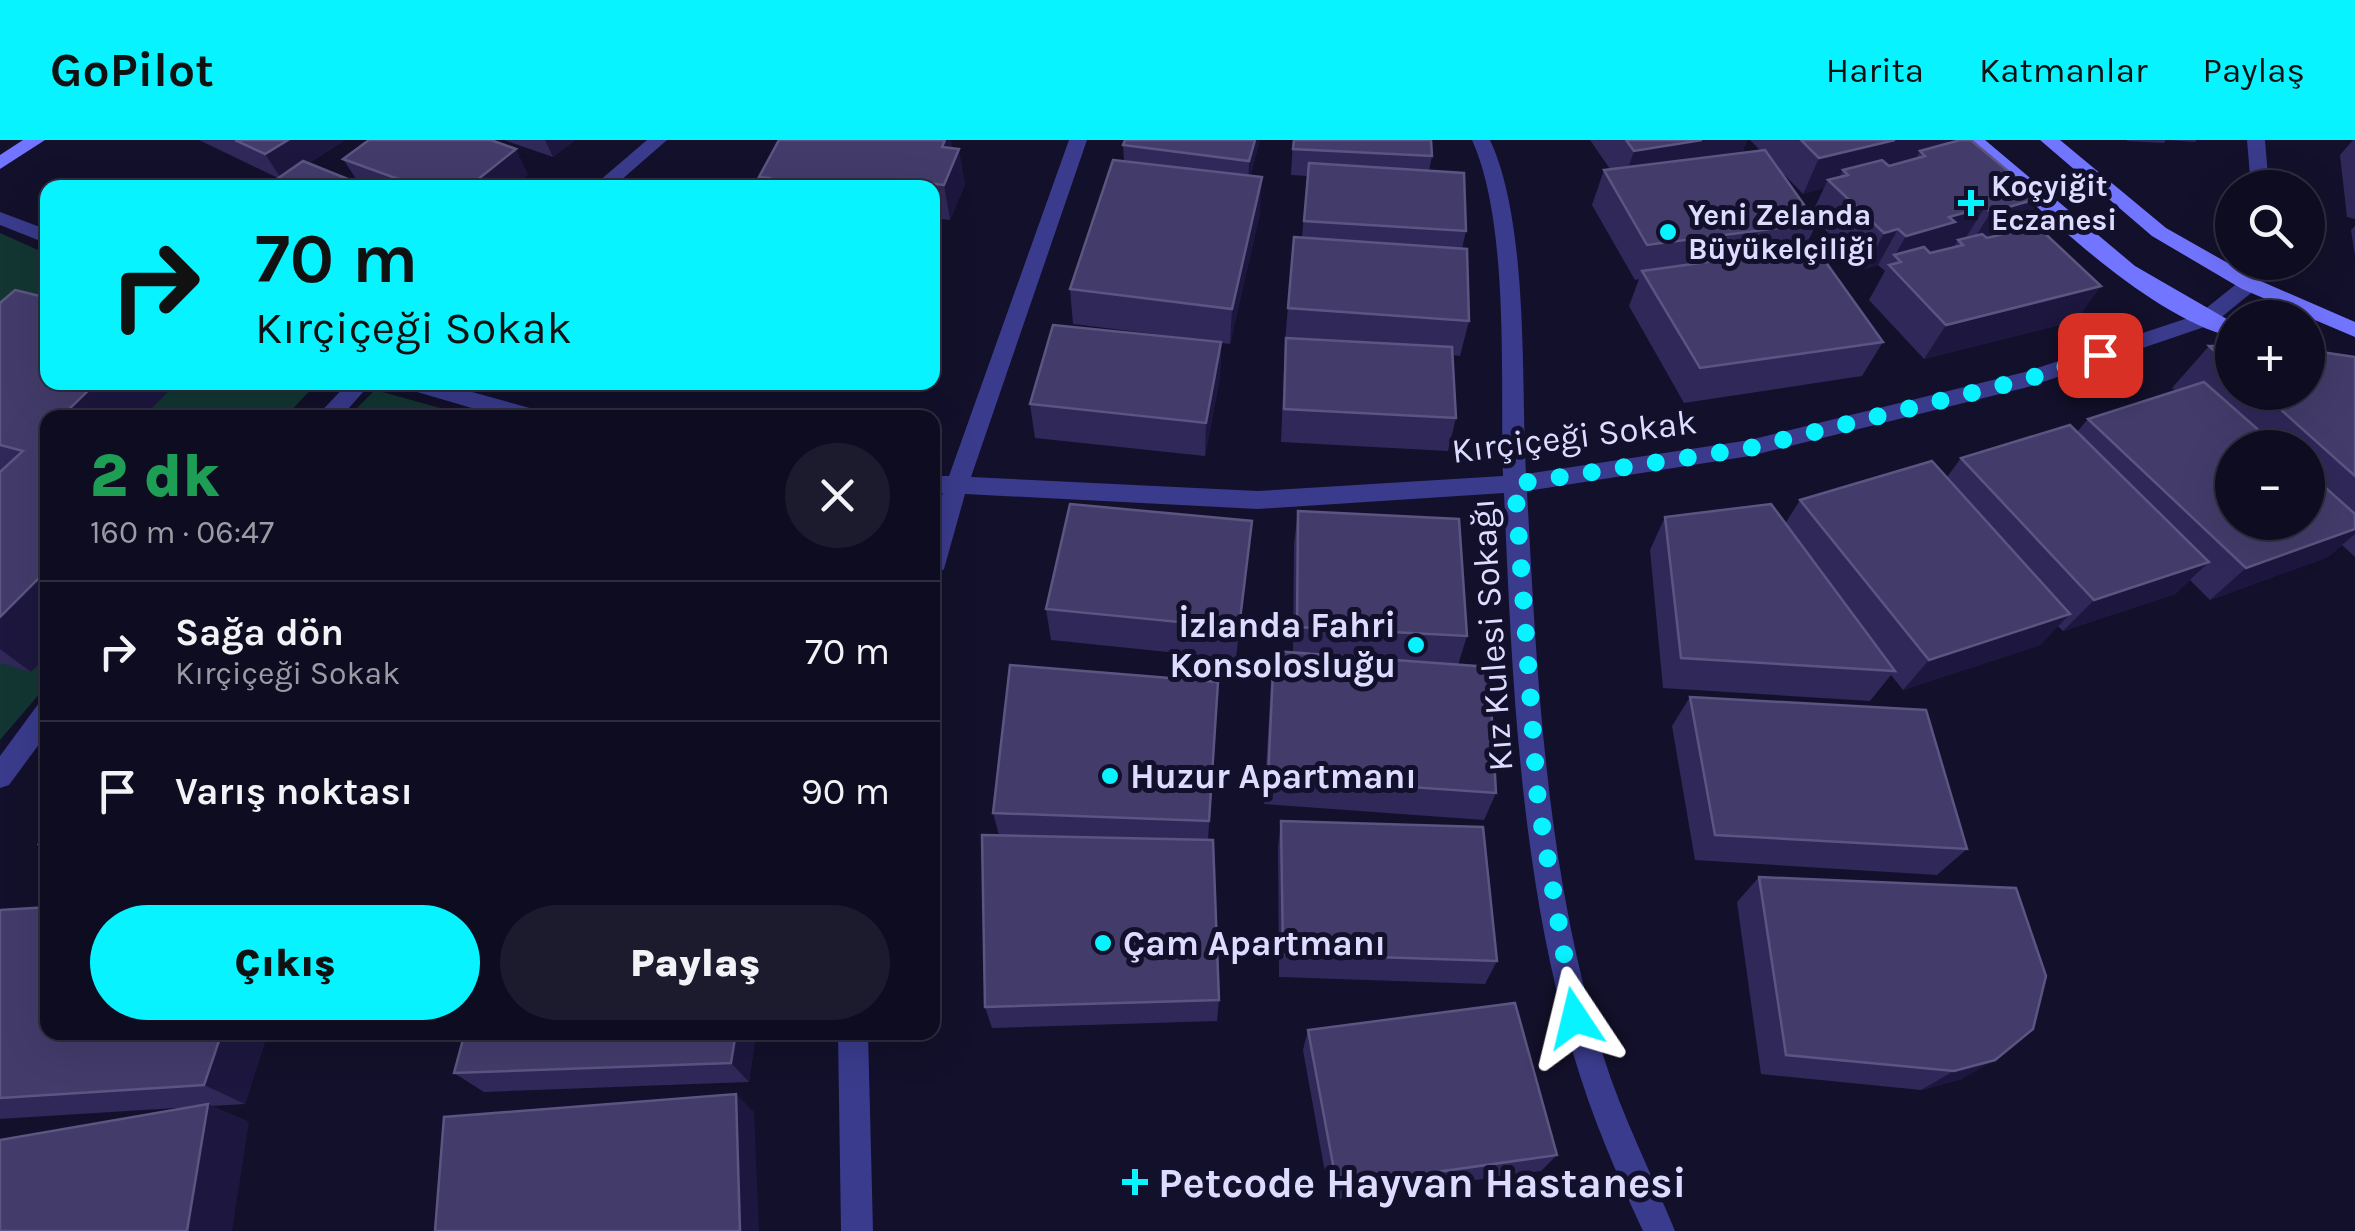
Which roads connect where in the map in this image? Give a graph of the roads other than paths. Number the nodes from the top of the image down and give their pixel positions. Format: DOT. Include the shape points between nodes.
graph roads {
  1 [pos="36,140"];
  2 [pos="658,140"];
  3 [pos="1078,140"];
  4 [pos="1481,140"];
  5 [pos="1974,140"];
  6 [pos="2048,140"];
  7 [pos="2256,140"];
  8 [pos="0,164"];
  9 [pos="2258,170"];
  10 [pos="610,180"];
  11 [pos="0,218"];
  12 [pos="40,235"];
  13 [pos="2250,280"];
  14 [pos="2249,284"];
  15 [pos="2206,319"];
  16 [pos="2215,323"];
  17 [pos="2355,330"];
  18 [pos="354,390"];
  19 [pos="436,390"];
  20 [pos="334,410"];
  21 [pos="507,410"];
  22 [pos="1515,484"];
  23 [pos="944,486"];
  24 [pos="940,514"];
  25 [pos="40,723"];
  26 [pos="0,776"];
  27 [pos="853,1040"];
  28 [pos="857,1231"];
  29 [pos="1659,1231"];
  1 -- 8 [label="main road"];
  2 -- 10 [label="street"];
  3 -- 23 [label="street"];
  4 -- 22 [label="street, Kız Kulesi Sokağı" via="1496,168 1512,316"];
  5 -- 15 [label="main road" via="2100,251"];
  6 -- 14 [label="main road" via="2159,232"];
  7 -- 9 [label="street"];
  11 -- 12 [label="street"];
  13 -- 14 [label="street"];
  14 -- 15 [label="street"];
  14 -- 17 [label="main road"];
  15 -- 16 [label="main road"];
  15 -- 22 [label="street, Kırçiçeği Sokak" via="2028,379 1750,448"];
  18 -- 20 [label="street"];
  19 -- 21 [label="street"];
  22 -- 23 [label="street, Kırçiçeği Sokak" via="1258,500"];
  22 -- 29 [label="street, Kız Kulesi Sokağı" via="1538,802 1575,1018"];
  23 -- 24 [label="street"];
  25 -- 26 [label="street"];
  27 -- 28 [label="street"];
}
